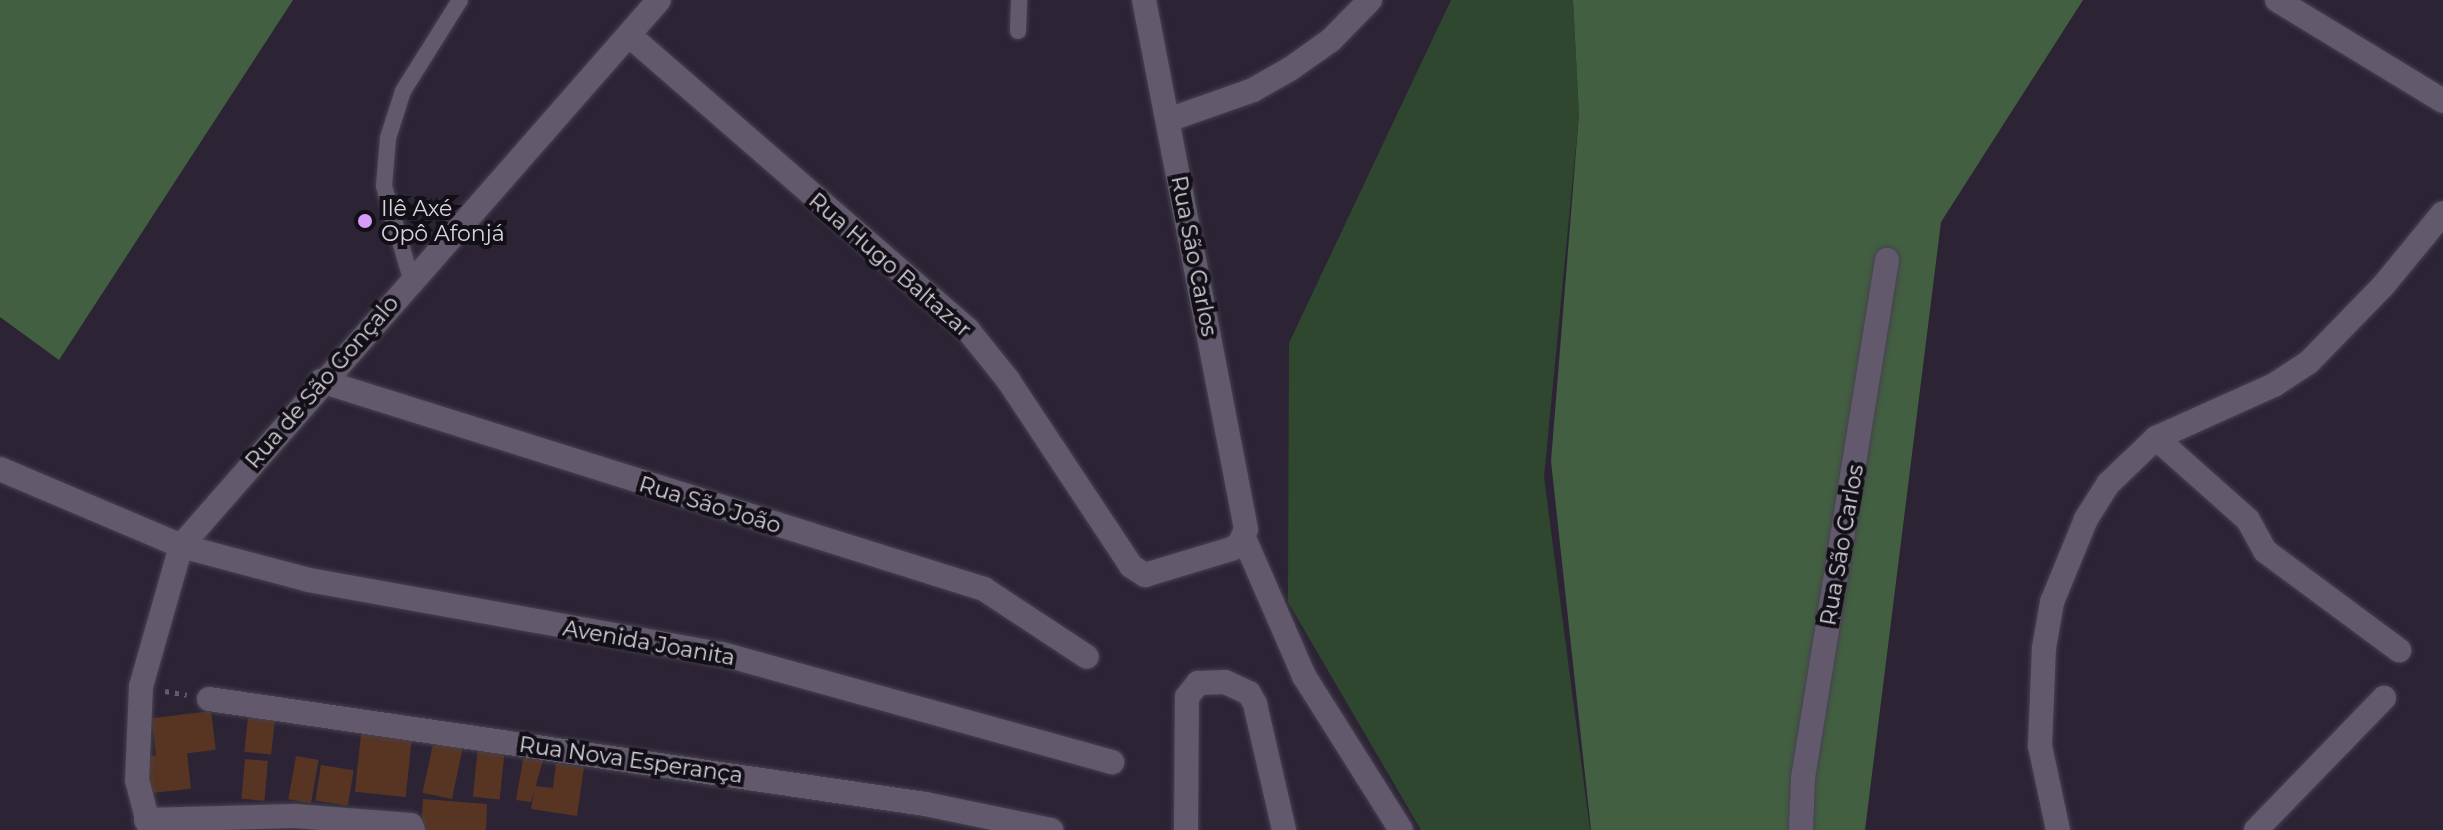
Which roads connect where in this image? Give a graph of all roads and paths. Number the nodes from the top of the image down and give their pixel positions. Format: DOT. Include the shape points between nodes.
graph roads {
  1 [pos="460,0"];
  2 [pos="659,0"];
  3 [pos="1019,0"];
  4 [pos="1144,0"];
  5 [pos="1370,0"];
  6 [pos="2277,0"];
  7 [pos="1018,31"];
  8 [pos="630,36"];
  9 [pos="2443,101"];
  10 [pos="1168,120"];
  11 [pos="2443,213"];
  12 [pos="1887,260"];
  13 [pos="411,279"];
  14 [pos="321,381"];
  15 [pos="2156,438"];
  16 [pos="0,469"];
  17 [pos="1244,538"];
  18 [pos="181,546"];
  19 [pos="2399,650"];
  20 [pos="1087,657"];
  21 [pos="141,686"];
  22 [pos="2384,698"];
  23 [pos="209,699"];
  24 [pos="1112,762"];
  25 [pos="148,825"];
  26 [pos="412,827"];
  27 [pos="1051,830"];
  28 [pos="1186,830"];
  29 [pos="1284,830"];
  30 [pos="1401,830"];
  31 [pos="1801,830"];
  32 [pos="2058,830"];
  33 [pos="2256,830"];
  1 -- 13 [label="lane" via="403,91 388,138 384,186"];
  2 -- 8 [label="street, Rua de São Gonçalo"];
  3 -- 7 [label="lane"];
  4 -- 10 [label="street, Rua São Carlos"];
  5 -- 10 [label="street" via="1331,40 1290,69 1253,90"];
  6 -- 9 [label="street"];
  8 -- 13 [label="street, Rua de São Gonçalo"];
  8 -- 17 [label="street, Rua Hugo Baltazar" via="968,330 1008,380 1137,573 1231,549"];
  10 -- 17 [label="street, Rua São Carlos"];
  11 -- 15 [label="street" via="2383,286 2309,362 2274,385"];
  12 -- 31 [label="street, Rua São Carlos" via="1803,778"];
  13 -- 14 [label="street, Rua de São Gonçalo"];
  14 -- 18 [label="street, Rua de São Gonçalo"];
  14 -- 20 [label="street, Rua São João" via="984,589"];
  15 -- 19 [label="street" via="2248,520 2265,551"];
  15 -- 32 [label="street" via="2108,484 2086,519 2052,602 2044,648 2040,746"];
  16 -- 18 [label="street, Avenida Joanita"];
  17 -- 30 [label="street" via="1304,676"];
  18 -- 21 [label="street, Rua de São Gonçalo"];
  18 -- 24 [label="street, Avenida Joanita" via="324,583 722,654"];
  21 -- 23 [label="path"];
  21 -- 25 [label="street, Rua de São Gonçalo" via="135,743"];
  22 -- 33 [label="street"];
  23 -- 27 [label="street, Rua Nova Esperança" via="863,794"];
  25 -- 26 [label="street" via="295,816"];
  28 -- 29 [label="street" via="1187,697 1192,688 1206,683 1238,686 1255,704"];
}
